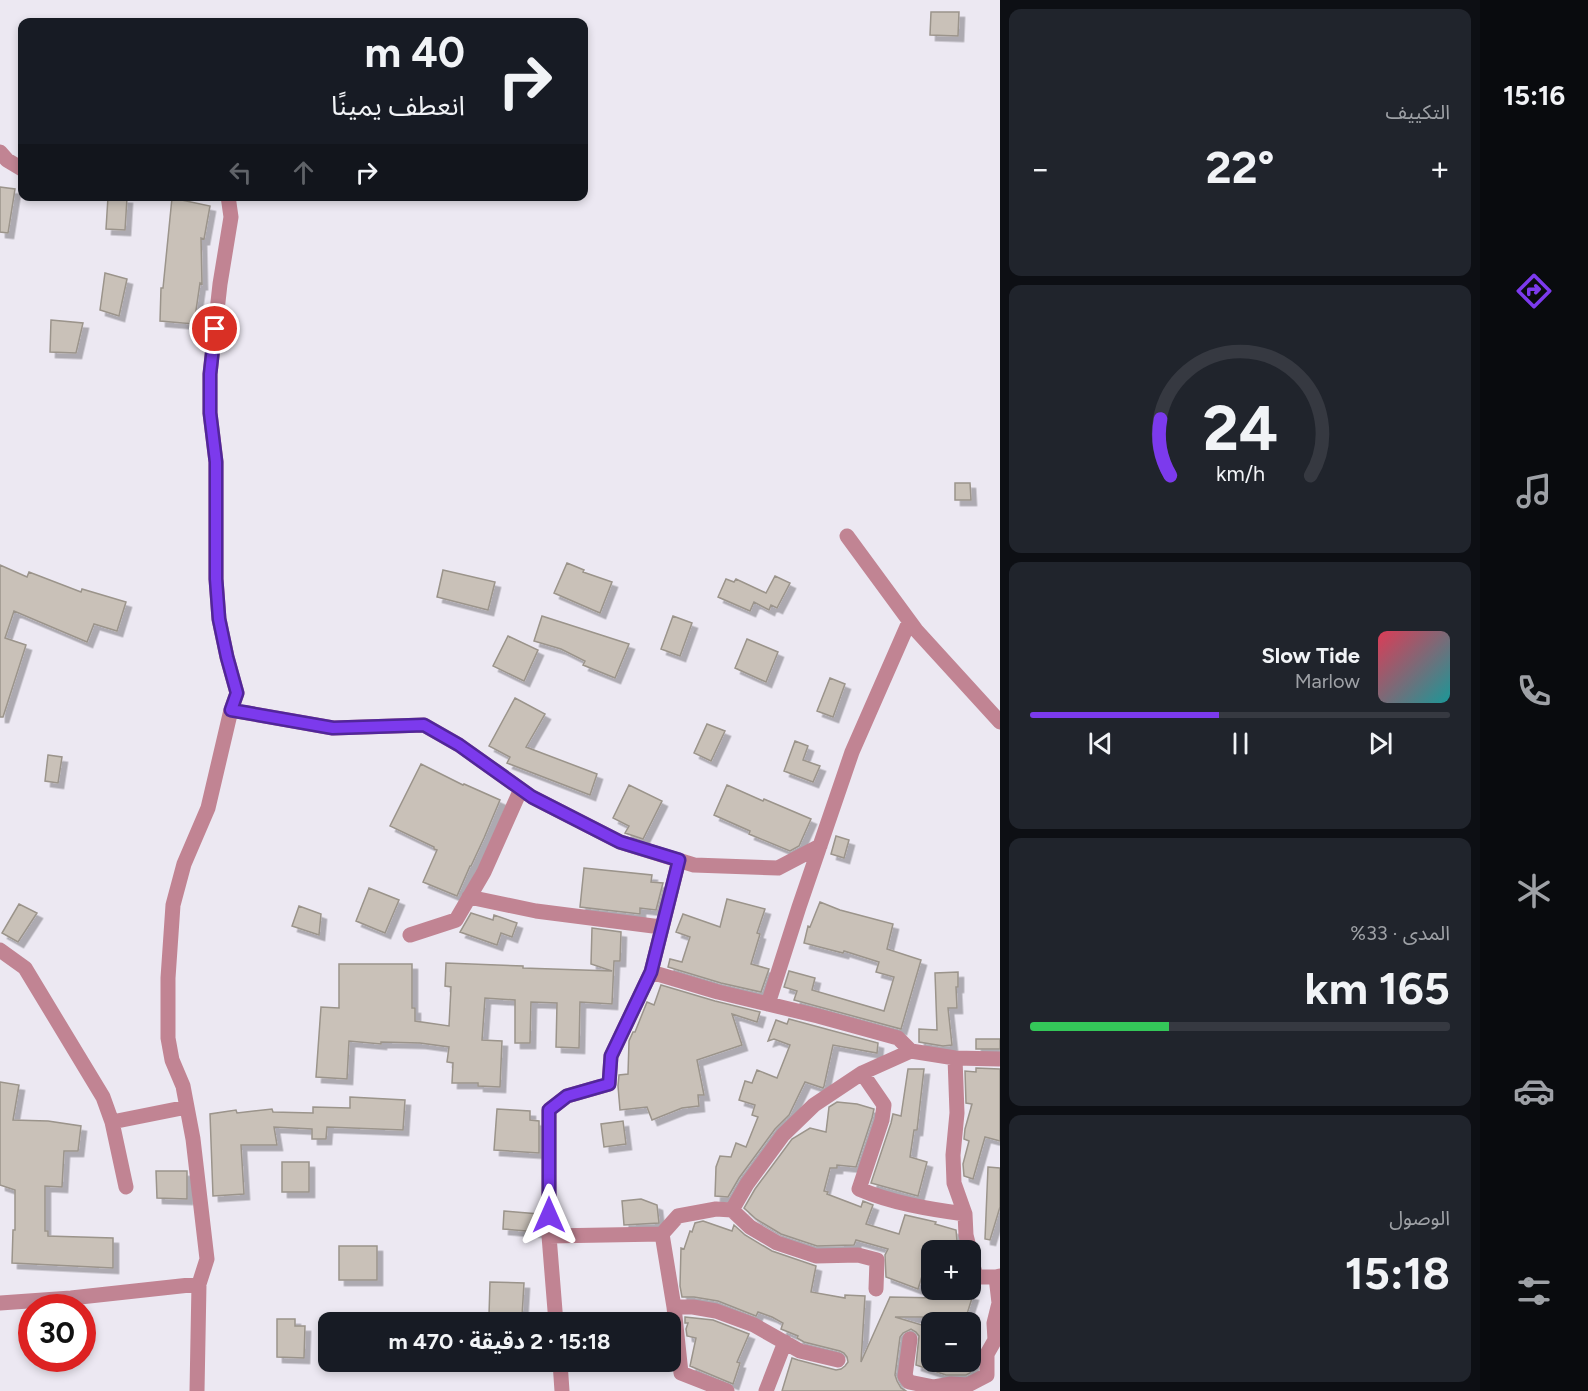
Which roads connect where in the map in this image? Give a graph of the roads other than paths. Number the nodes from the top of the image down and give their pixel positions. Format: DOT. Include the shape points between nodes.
graph roads {
  1 [pos="0,152"];
  2 [pos="18,167"];
  3 [pos="229,201"];
  4 [pos="847,536"];
  5 [pos="909,622"];
  6 [pos="231,710"];
  7 [pos="1000,722"];
  8 [pos="521,789"];
  9 [pos="820,846"];
  10 [pos="679,860"];
  11 [pos="469,897"];
  12 [pos="661,927"];
  13 [pos="410,935"];
  14 [pos="0,950"];
  15 [pos="651,972"];
  16 [pos="768,1004"];
  17 [pos="911,1051"];
  18 [pos="955,1058"];
  19 [pos="1000,1059"];
  20 [pos="862,1073"];
  21 [pos="187,1107"];
  22 [pos="112,1122"];
  23 [pos="126,1187"];
  24 [pos="732,1209"];
  25 [pos="964,1214"];
  26 [pos="662,1234"];
  27 [pos="549,1236"];
  28 [pos="967,1240"];
  29 [pos="981,1277"];
  30 [pos="998,1277"];
  31 [pos="199,1284"];
  32 [pos="876,1288"];
  33 [pos="0,1303"];
  34 [pos="674,1307"];
  35 [pos="555,1312"];
  36 [pos="910,1339"];
  37 [pos="785,1342"];
  38 [pos="838,1360"];
  39 [pos="561,1372"];
  40 [pos="934,1389"];
  41 [pos="197,1391"];
  42 [pos="562,1391"];
  43 [pos="727,1391"];
  44 [pos="766,1391"];
  1 -- 2 [label="street"];
  3 -- 6 [label="street" via="231,217 210,374 210,413 216,462 218,609 237,693"];
  4 -- 5 [label="street"];
  5 -- 7 [label="street"];
  5 -- 9 [label="street" via="852,752"];
  6 -- 8 [label="street" via="333,728 424,725"];
  6 -- 21 [label="street" via="208,808 184,864 173,905 168,1038"];
  8 -- 10 [label="street" via="620,842"];
  8 -- 11 [label="street"];
  9 -- 10 [label="street" via="778,868 694,865"];
  9 -- 16 [label="street"];
  10 -- 12 [label="street"];
  11 -- 12 [label="street" via="536,911"];
  11 -- 13 [label="street" via="456,920"];
  12 -- 15 [label="street"];
  14 -- 22 [label="street" via="25,968 103,1097"];
  15 -- 16 [label="street"];
  15 -- 27 [label="street" via="611,1056 609,1084 567,1096 549,1110"];
  16 -- 17 [label="street" via="898,1038"];
  17 -- 18 [label="street"];
  17 -- 20 [label="street"];
  18 -- 19 [label="street"];
  18 -- 25 [label="street" via="954,1183"];
  20 -- 24 [label="street" via="814,1105 783,1136"];
  20 -- 25 [label="street" via="884,1105 858,1189 918,1208"];
  21 -- 22 [label="street"];
  21 -- 31 [label="street" via="207,1259"];
  22 -- 23 [label="street"];
  24 -- 26 [label="street" via="678,1216"];
  24 -- 32 [label="street" via="750,1227 777,1243 816,1256 877,1260"];
  25 -- 28 [label="street"];
  26 -- 27 [label="street"];
  26 -- 34 [label="street"];
  27 -- 35 [label="street"];
  29 -- 30 [label="street"];
  30 -- 40 [label="street" via="995,1340 987,1354 987,1376 968,1385"];
  31 -- 33 [label="street"];
  31 -- 41 [label="street"];
  34 -- 37 [label="street" via="716,1311"];
  34 -- 43 [label="street" via="681,1373"];
  36 -- 40 [label="street" via="905,1376 909,1382"];
  37 -- 38 [label="street" via="800,1351"];
  37 -- 44 [label="street"];
  39 -- 42 [label="street"];
}
